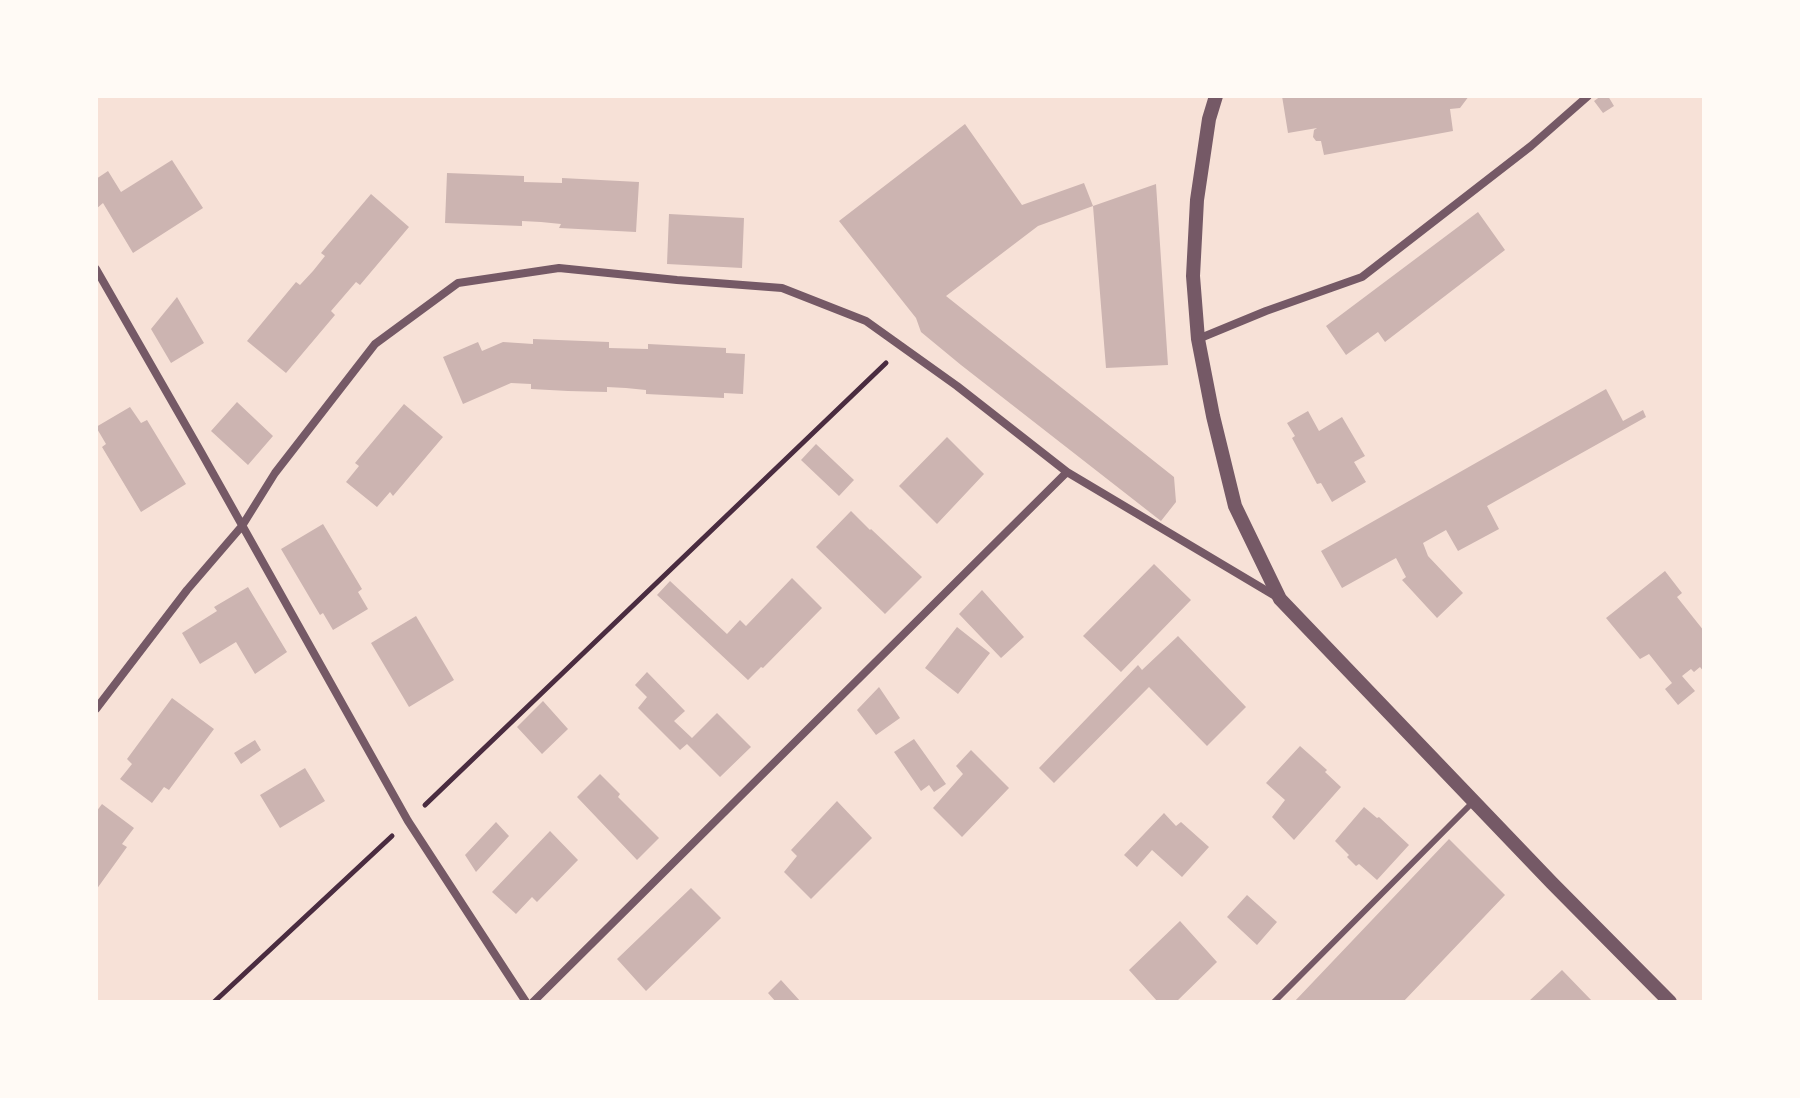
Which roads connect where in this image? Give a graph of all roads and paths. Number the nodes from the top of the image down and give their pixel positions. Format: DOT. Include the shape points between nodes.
graph roads {
  1 [pos="1216,96"];
  2 [pos="1588,96"];
  3 [pos="96,269"];
  4 [pos="1198,339"];
  5 [pos="902,347"];
  6 [pos="1067,472"];
  7 [pos="242,526"];
  8 [pos="1280,599"];
  9 [pos="96,709"];
  10 [pos="1474,801"];
  11 [pos="408,821"];
  12 [pos="214,1002"];
  13 [pos="526,1002"];
  14 [pos="533,1002"];
  15 [pos="1274,1002"];
  16 [pos="1670,1002"];
  1 -- 4 [label="street" via="1197,200 1193,276"];
  2 -- 4 [label="street" via="1362,277"];
  3 -- 7 [label="street"];
  4 -- 8 [label="street" via="1235,506"];
  5 -- 6 [label="street"];
  5 -- 7 [label="street" via="866,321 782,288 559,268 458,283 375,344 275,473"];
  5 -- 11 [label="path"];
  6 -- 8 [label="street"];
  6 -- 14 [label="street"];
  7 -- 9 [label="street"];
  7 -- 11 [label="street"];
  8 -- 10 [label="street"];
  10 -- 15 [label="lane"];
  10 -- 16 [label="street"];
  11 -- 12 [label="path"];
  11 -- 13 [label="street"];
}
